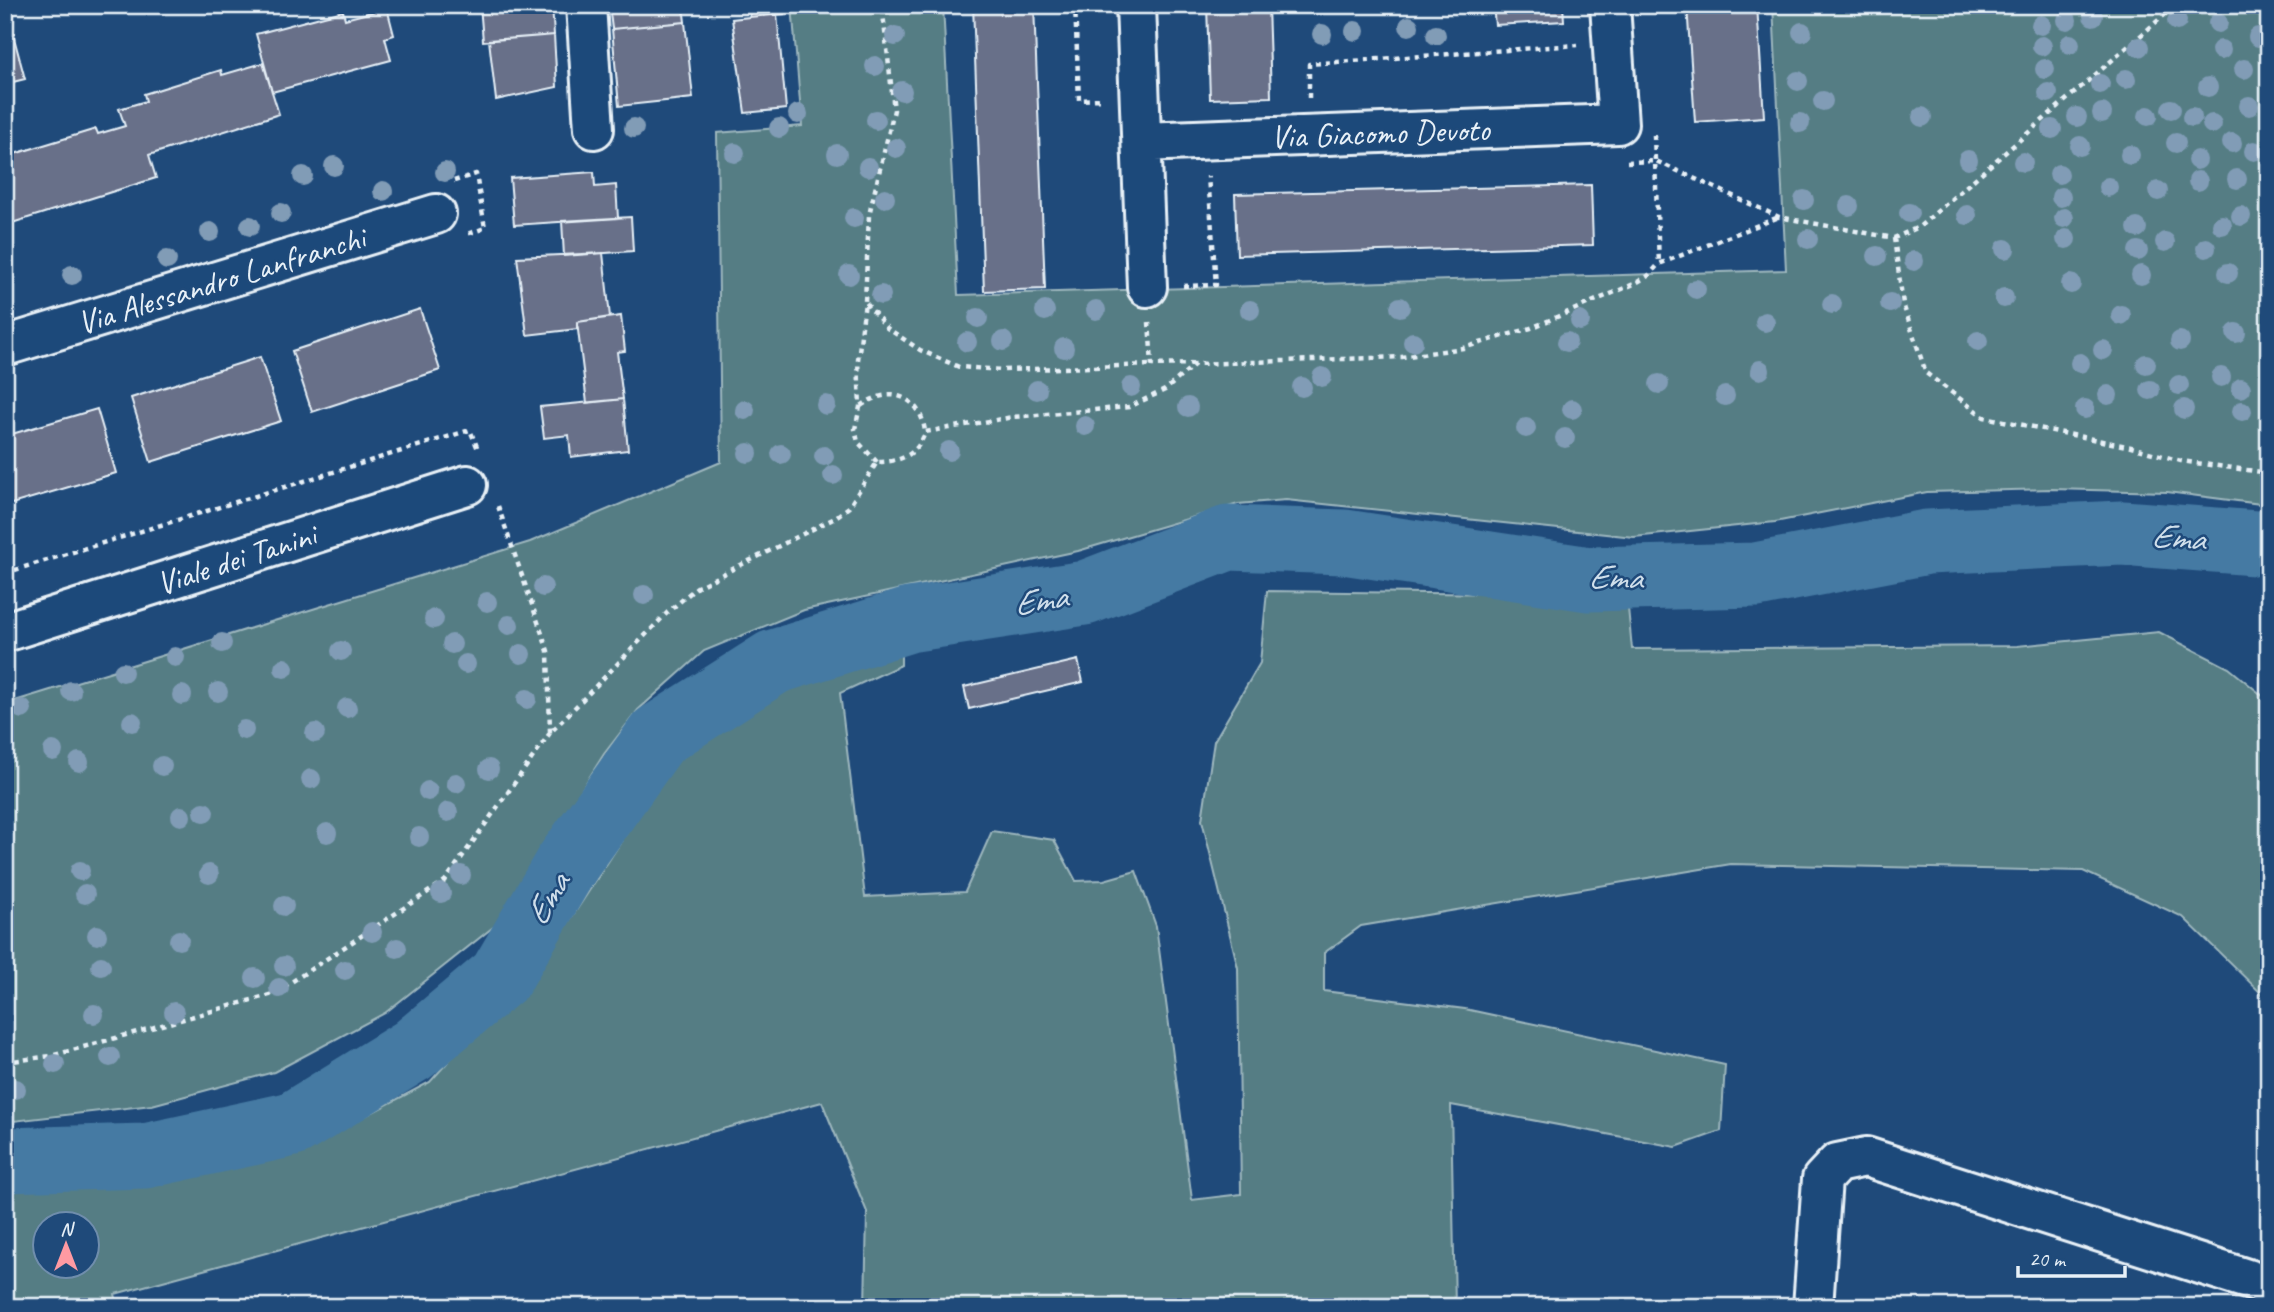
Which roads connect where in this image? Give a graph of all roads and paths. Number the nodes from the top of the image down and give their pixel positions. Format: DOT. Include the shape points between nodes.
graph roads {
  1 [pos="586,5"];
  2 [pos="882,5"];
  3 [pos="1075,5"];
  4 [pos="1136,5"];
  5 [pos="1610,5"];
  6 [pos="2176,5"];
  7 [pos="1584,44"];
  8 [pos="1309,103"];
  9 [pos="1103,113"];
  10 [pos="594,129"];
  11 [pos="1142,142"];
  12 [pos="1656,161"];
  13 [pos="1615,162"];
  14 [pos="1208,170"];
  15 [pos="436,215"];
  16 [pos="1779,218"];
  17 [pos="1894,238"];
  18 [pos="1659,264"];
  19 [pos="1147,286"];
  20 [pos="865,302"];
  21 [pos="5,346"];
  22 [pos="1195,364"];
  23 [pos="1152,365"];
  24 [pos="860,407"];
  25 [pos="925,432"];
  26 [pos="877,461"];
  27 [pos="2269,473"];
  28 [pos="478,482"];
  29 [pos="5,573"];
  30 [pos="5,632"];
  31 [pos="550,733"];
  32 [pos="5,1062"];
  33 [pos="2269,1286"];
  34 [pos="1813,1307"];
  1 -- 10 [label="street"];
  2 -- 20 [label="path" via="894,110 869,215"];
  3 -- 9 [label="path" via="1079,100 1103,99"];
  4 -- 11 [label="street"];
  5 -- 11 [label="street, Via Giacomo Devoto" via="1618,124"];
  6 -- 17 [label="path" via="1919,227"];
  7 -- 8 [label="path" via="1309,64"];
  11 -- 19 [label="street"];
  12 -- 13 [label="path"];
  12 -- 16 [label="path"];
  12 -- 18 [label="path"];
  14 -- 19 [label="path" via="1216,285"];
  15 -- 21 [label="street, Via Alessandro Lanfranchi"];
  16 -- 17 [label="path"];
  16 -- 18 [label="path"];
  17 -- 27 [label="path" via="1903,304 1926,373 1984,418 2181,461"];
  18 -- 22 [label="path" via="1634,284 1531,328 1463,348 1402,357"];
  19 -- 23 [label="path"];
  20 -- 23 [label="path" via="887,328 920,350 959,367"];
  20 -- 24 [label="path" via="858,360"];
  22 -- 23 [label="path"];
  22 -- 25 [label="path" via="1165,390 1129,407 1013,417"];
  24 -- 25 [label="path" via="880,395 903,396 919,410"];
  24 -- 26 [label="path" via="855,429 858,442"];
  25 -- 26 [label="path" via="918,449 900,460"];
  26 -- 31 [label="path" via="862,489 841,513 698,587"];
  28 -- 29 [label="path" via="470,430"];
  28 -- 30 [label="street, Viale dei Tanini"];
  28 -- 31 [label="path" via="548,651"];
  31 -- 32 [label="path" via="444,881 273,994 51,1056"];
  33 -- 34 [label="street" via="1866,1157 1836,1163 1822,1179"];
}
